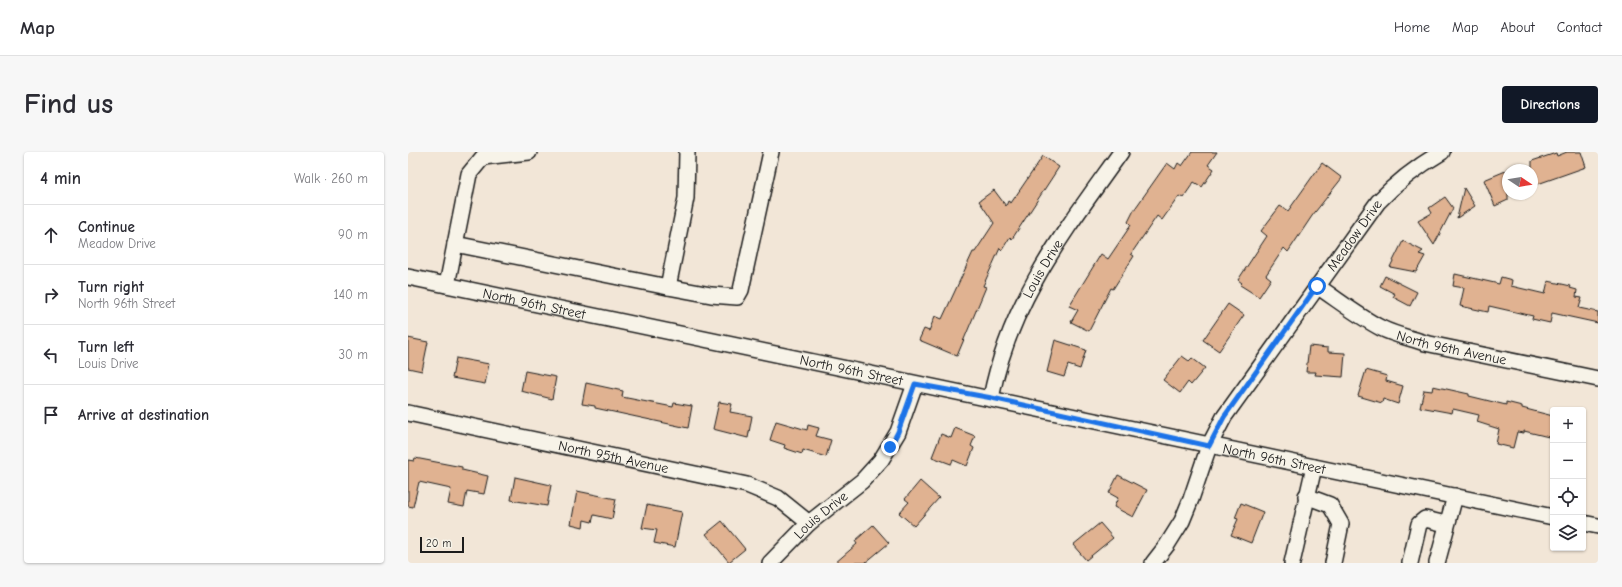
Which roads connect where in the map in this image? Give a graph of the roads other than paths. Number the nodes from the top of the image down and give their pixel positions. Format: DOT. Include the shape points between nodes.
graph roads {
  1 [pos="529,152"];
  2 [pos="687,152"];
  3 [pos="771,152"];
  4 [pos="1121,152"];
  5 [pos="1442,152"];
  6 [pos="455,244"];
  7 [pos="408,277"];
  8 [pos="447,285"];
  9 [pos="1317,286"];
  10 [pos="668,287"];
  11 [pos="1598,379"];
  12 [pos="915,384"];
  13 [pos="992,398"];
  14 [pos="408,413"];
  15 [pos="1209,446"];
  16 [pos="1314,467"];
  17 [pos="1306,496"];
  18 [pos="1455,496"];
  19 [pos="1550,516"];
  20 [pos="809,523"];
  21 [pos="1446,524"];
  22 [pos="1586,524"];
  23 [pos="1598,526"];
  24 [pos="770,563"];
  25 [pos="1153,563"];
  26 [pos="1292,563"];
  27 [pos="1333,563"];
  28 [pos="1410,563"];
  29 [pos="1437,563"];
  1 -- 6 [label="street" via="483,157 469,174"];
  2 -- 10 [label="street" via="686,198"];
  3 -- 10 [label="street" via="739,294 736,297 711,295"];
  4 -- 13 [label="street, Louis Drive" via="1036,276 1011,330"];
  5 -- 9 [label="street, Meadow Drive" via="1423,162 1398,181 1378,202"];
  6 -- 8 [label="street"];
  6 -- 10 [label="street"];
  7 -- 8 [label="street, North 96th Street"];
  8 -- 12 [label="street, North 96th Street"];
  9 -- 11 [label="street, North 96th Avenue" via="1382,329 1399,335 1425,343"];
  9 -- 15 [label="street, Meadow Drive" via="1224,417"];
  12 -- 13 [label="street, North 96th Street"];
  12 -- 20 [label="street, Louis Drive" via="898,432 881,460 862,481"];
  13 -- 15 [label="street, North 96th Street"];
  14 -- 20 [label="street, North 95th Avenue" via="747,485 778,498"];
  15 -- 16 [label="street, North 96th Street"];
  15 -- 25 [label="street, Meadow Drive" via="1182,521"];
  16 -- 17 [label="street"];
  16 -- 18 [label="street, North 96th Street"];
  17 -- 26 [label="street"];
  17 -- 27 [label="street" via="1330,505 1341,524"];
  18 -- 19 [label="street, North 96th Street"];
  18 -- 21 [label="street"];
  20 -- 24 [label="street, Louis Drive"];
  21 -- 28 [label="street" via="1425,519 1419,524"];
  21 -- 29 [label="street"];
  22 -- 23 [label="street"];
}
